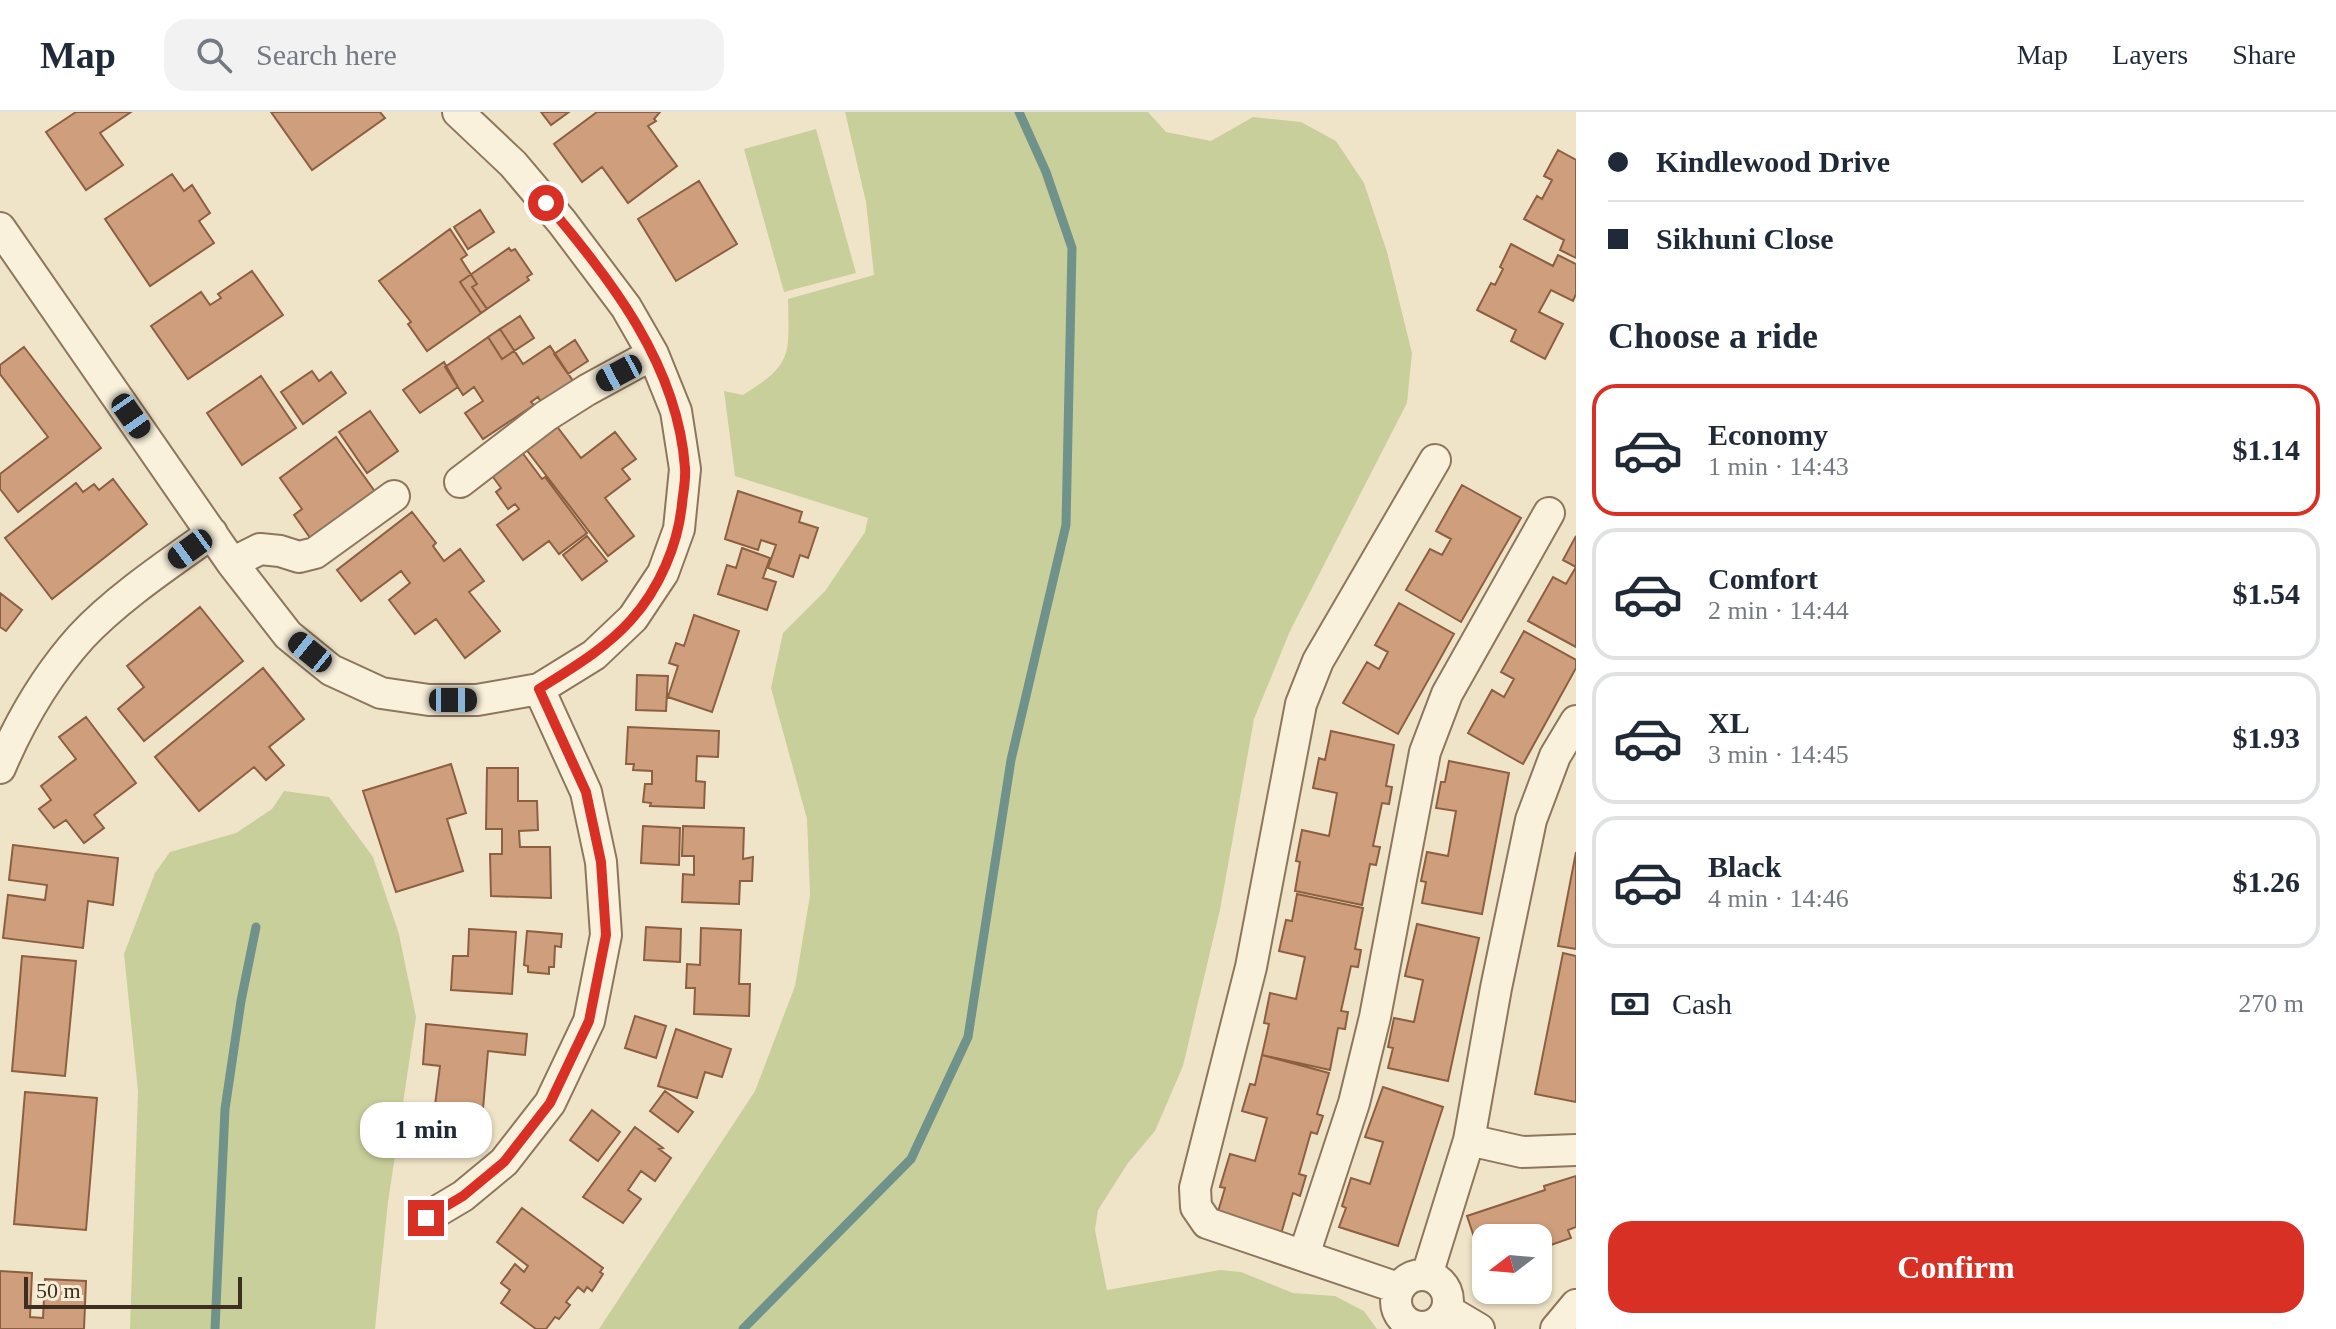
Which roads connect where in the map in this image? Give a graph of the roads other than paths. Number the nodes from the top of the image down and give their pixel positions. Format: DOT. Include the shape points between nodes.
graph roads {
  1 [pos="458,112"];
  2 [pos="0,228"];
  3 [pos="653,354"];
  4 [pos="1435,460"];
  5 [pos="460,482"];
  6 [pos="394,496"];
  7 [pos="1549,513"];
  8 [pos="212,533"];
  9 [pos="232,563"];
  10 [pos="539,689"];
  11 [pos="1576,721"];
  12 [pos="0,768"];
  13 [pos="1469,1140"];
  14 [pos="1576,1150"];
  15 [pos="426,1218"];
  16 [pos="1304,1255"];
  17 [pos="1427,1275"];
  18 [pos="1398,1288"];
  19 [pos="1576,1305"];
  20 [pos="1447,1310"];
  21 [pos="1479,1329"];
  22 [pos="1556,1329"];
  1 -- 3 [label="street" via="513,164 562,222 626,307"];
  2 -- 8 [label="street"];
  3 -- 5 [label="street" via="546,416"];
  3 -- 10 [label="street" via="676,411 685,469 679,529 663,573 633,618 594,655"];
  4 -- 16 [label="street" via="1318,661 1301,704 1251,967 1195,1188 1196,1207 1207,1223"];
  6 -- 9 [label="street" via="315,553 299,557 260,549"];
  7 -- 16 [label="street" via="1447,694 1425,752 1375,1017 1354,1103"];
  8 -- 9 [label="street"];
  8 -- 12 [label="street" via="82,636 19,724"];
  9 -- 10 [label="street" via="288,635 331,670 381,693 477,700"];
  10 -- 15 [label="street" via="586,792 601,862 606,935 589,1021 550,1103 504,1162"];
  11 -- 13 [label="street" via="1555,756 1531,820"];
  13 -- 14 [label="street" via="1522,1152"];
  13 -- 17 [label="street"];
  16 -- 18 [label="street"];
  17 -- 18 [label="street" via="1411,1277"];
  17 -- 20 [label="street" via="1443,1284"];
  18 -- 20 [label="street" via="1398,1313 1410,1325 1435,1324"];
  19 -- 22 [label="street"];
  20 -- 21 [label="street"];
}
